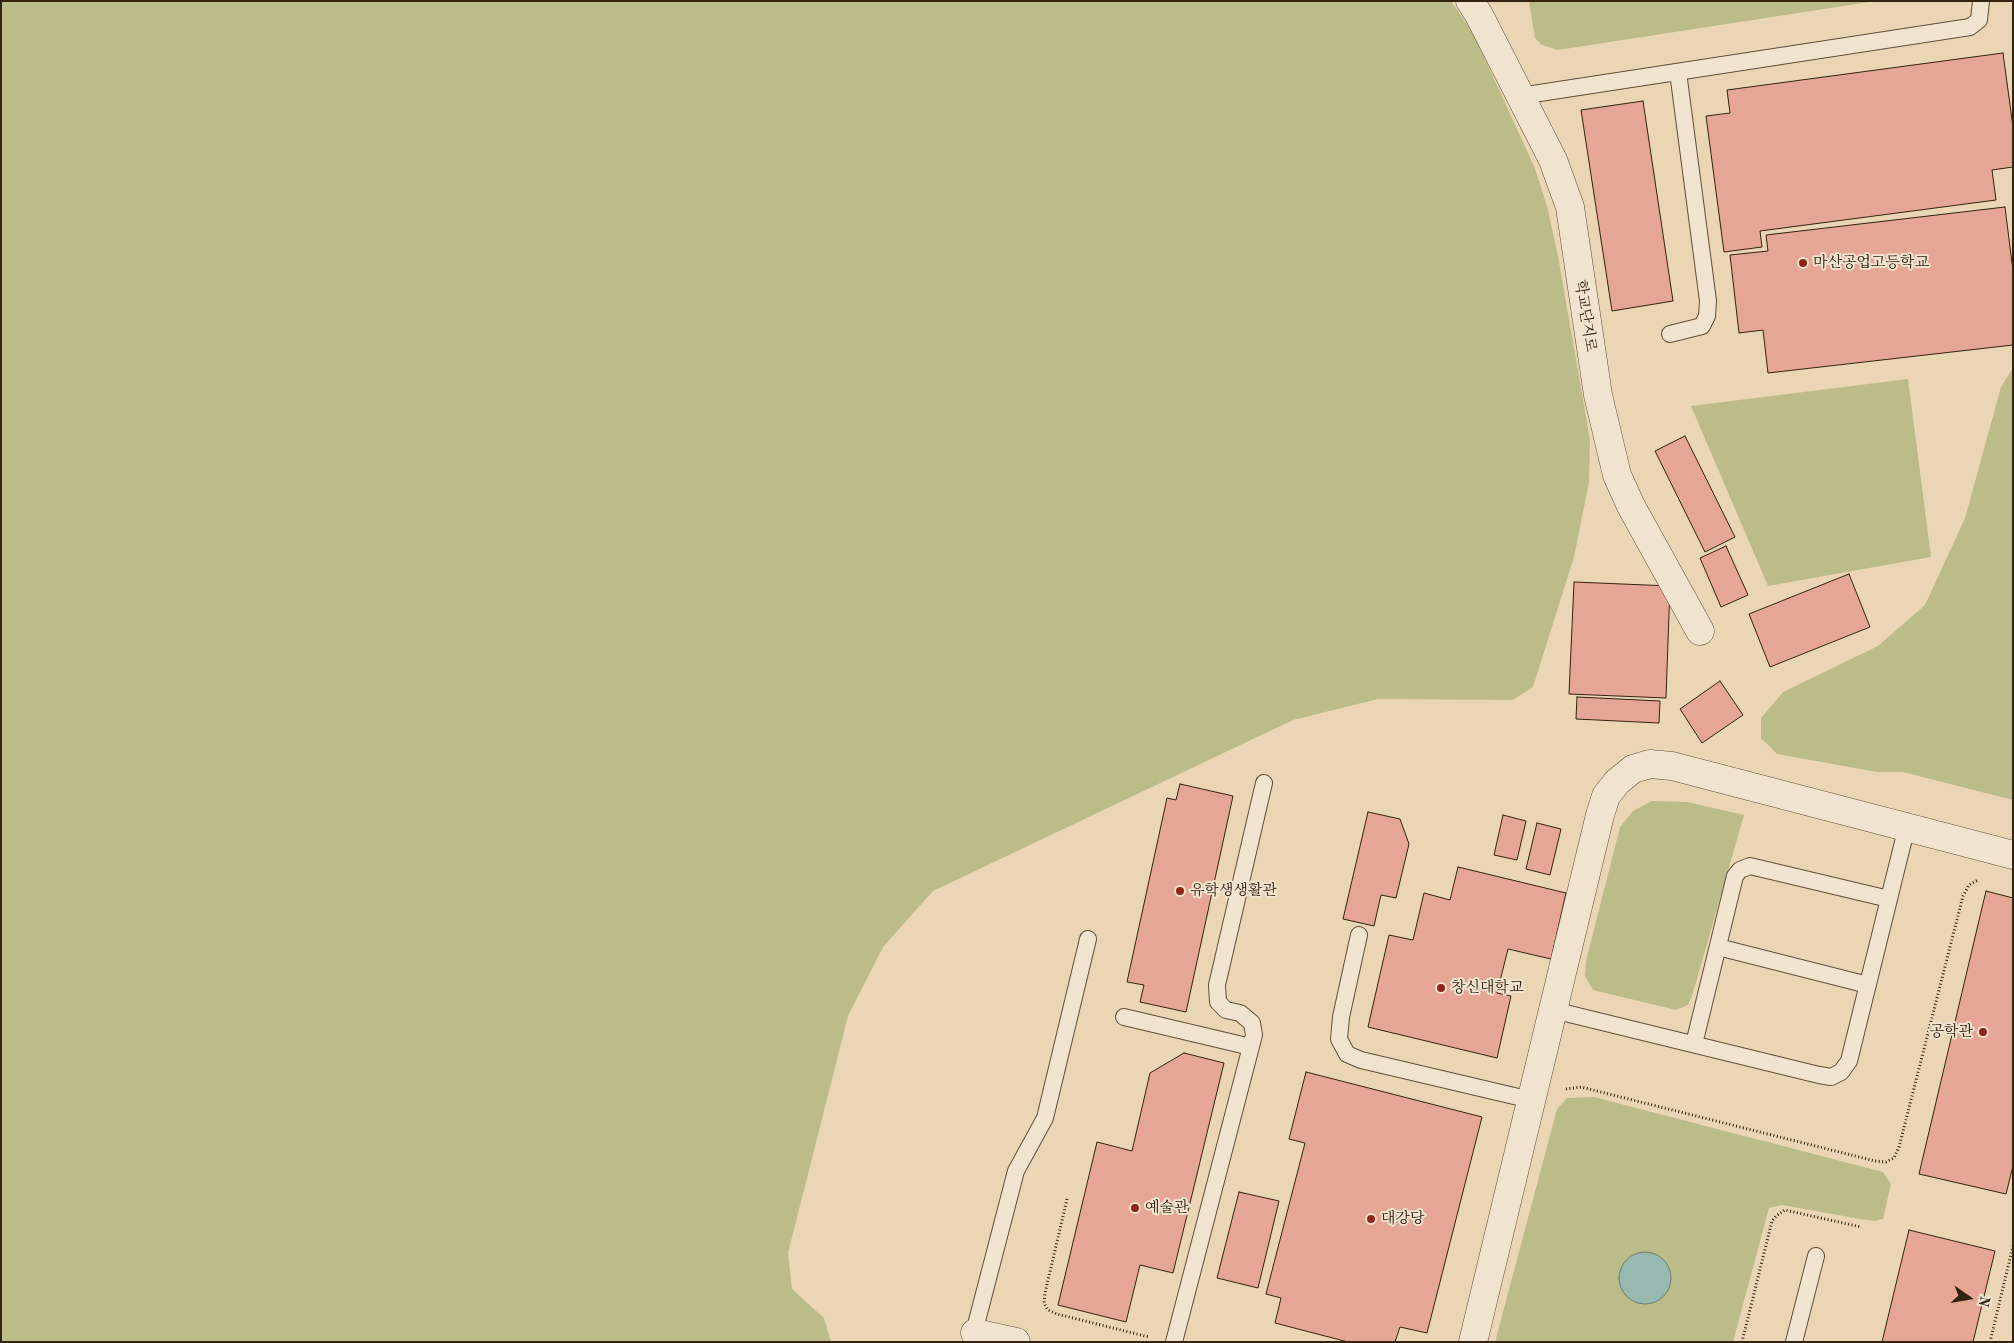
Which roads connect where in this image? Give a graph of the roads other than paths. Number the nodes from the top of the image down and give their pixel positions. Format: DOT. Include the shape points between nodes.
graph roads {
  1 [pos="1470,1"];
  2 [pos="1981,1"];
  3 [pos="1678,72"];
  4 [pos="1520,96"];
  5 [pos="1670,334"];
  6 [pos="1700,630"];
  7 [pos="1264,783"];
  8 [pos="1907,826"];
  9 [pos="2013,855"];
  10 [pos="1889,899"];
  11 [pos="1359,935"];
  12 [pos="1088,939"];
  13 [pos="1718,947"];
  14 [pos="1868,985"];
  15 [pos="1553,1010"];
  16 [pos="1124,1017"];
  17 [pos="1694,1044"];
  18 [pos="1251,1047"];
  19 [pos="1531,1100"];
  20 [pos="1816,1256"];
  21 [pos="973,1337"];
  22 [pos="1016,1342"];
  23 [pos="1174,1342"];
  24 [pos="1473,1342"];
  25 [pos="1794,1342"];
  1 -- 4 [label="street, 학교단지로"];
  2 -- 3 [label="lane" via="1979,20 1970,26"];
  3 -- 4 [label="lane"];
  3 -- 5 [label="lane" via="1708,301 1707,316 1702,326"];
  4 -- 6 [label="street, 학교단지로" via="1552,160 1570,207 1598,395 1617,475"];
  7 -- 18 [label="lane" via="1217,985 1218,1002 1226,1010 1240,1013 1252,1023"];
  8 -- 9 [label="street"];
  8 -- 10 [label="lane"];
  8 -- 15 [label="street" via="1672,766 1650,764 1633,769 1616,782 1606,796"];
  10 -- 13 [label="lane" via="1750,866 1735,876"];
  10 -- 14 [label="lane"];
  11 -- 19 [label="lane" via="1341,1017 1339,1039 1348,1054 1361,1060"];
  12 -- 21 [label="lane" via="1046,1118 1016,1171"];
  13 -- 14 [label="lane"];
  13 -- 17 [label="lane"];
  14 -- 17 [label="lane" via="1849,1061 1841,1072 1831,1077"];
  15 -- 17 [label="lane"];
  15 -- 19 [label="street"];
  16 -- 18 [label="lane"];
  18 -- 23 [label="lane"];
  19 -- 24 [label="street"];
  20 -- 25 [label="lane"];
  21 -- 22 [label="street"];
}
